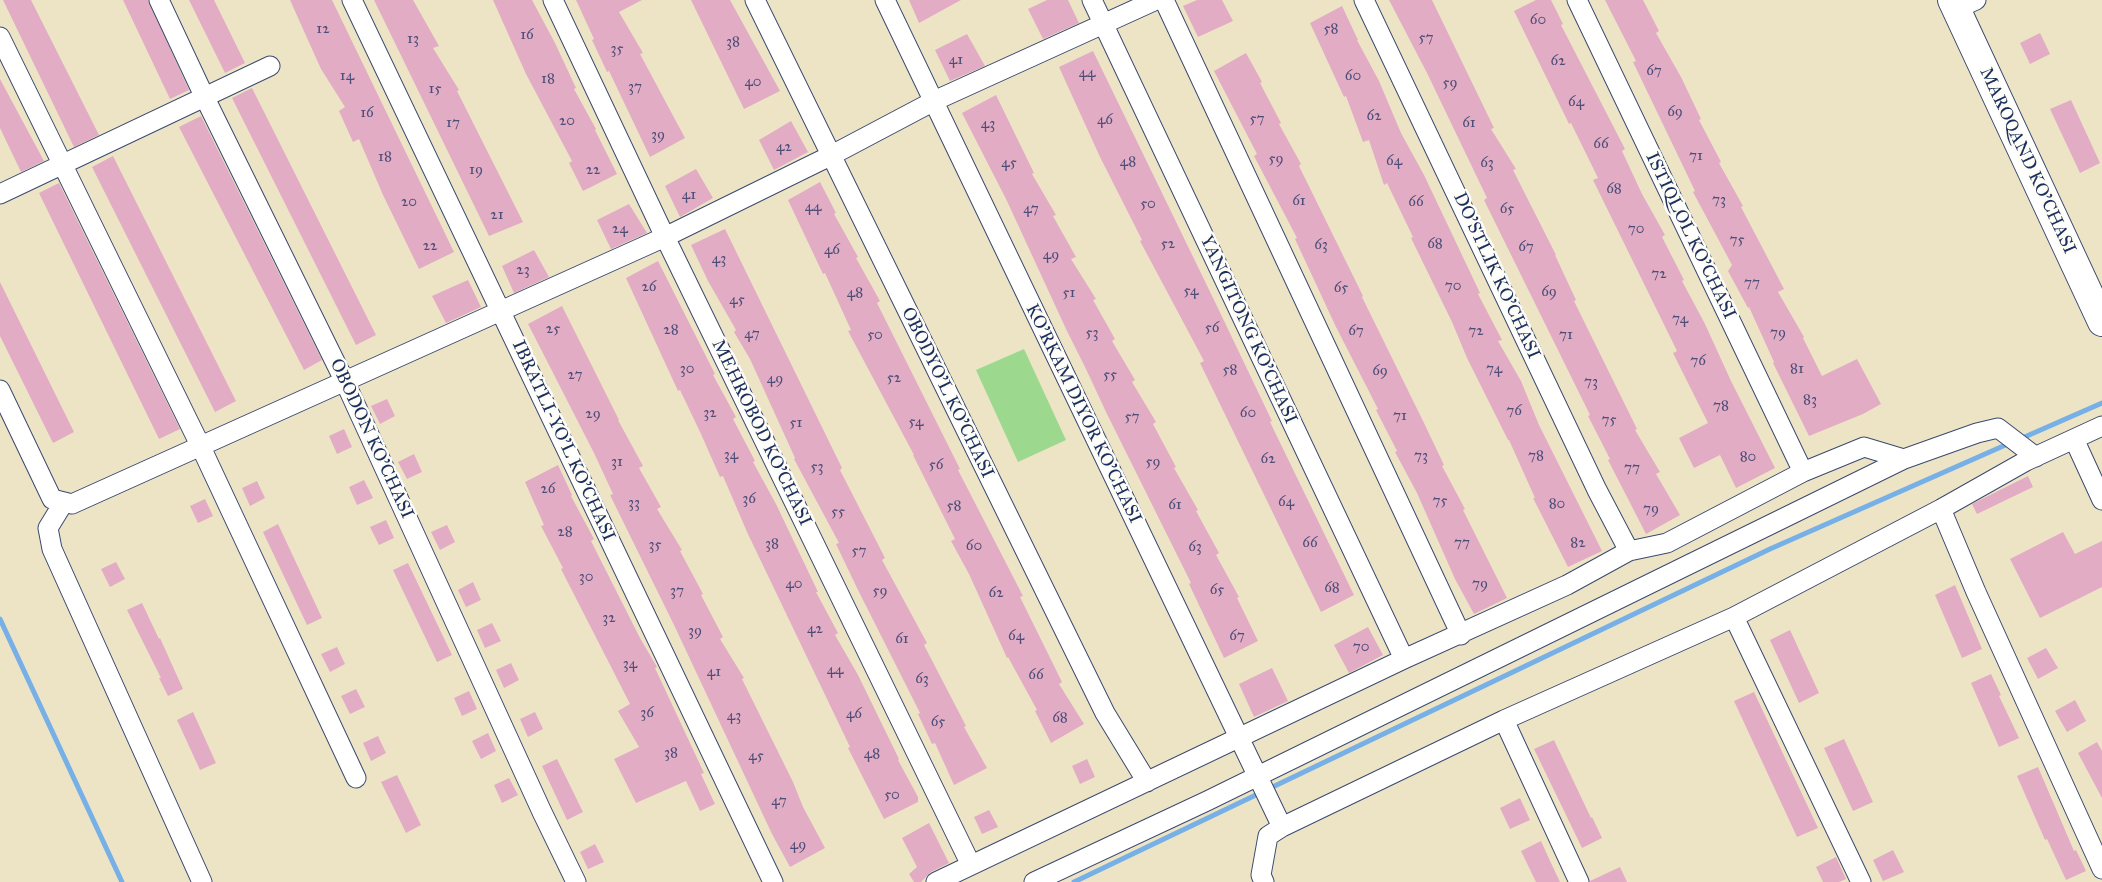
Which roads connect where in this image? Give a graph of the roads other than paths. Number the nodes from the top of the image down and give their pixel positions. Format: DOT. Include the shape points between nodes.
graph roads {
  1 [pos="159,0"];
  2 [pos="352,0"];
  3 [pos="553,0"];
  4 [pos="755,0"];
  5 [pos="885,0"];
  6 [pos="1092,0"];
  7 [pos="1156,0"];
  8 [pos="1164,0"];
  9 [pos="1364,0"];
  10 [pos="1577,0"];
  11 [pos="1961,3"];
  12 [pos="1103,23"];
  13 [pos="0,37"];
  14 [pos="270,66"];
  15 [pos="205,98"];
  16 [pos="934,101"];
  17 [pos="830,156"];
  18 [pos="63,164"];
  19 [pos="0,194"];
  20 [pos="665,237"];
  21 [pos="501,311"];
  22 [pos="2102,322"];
  23 [pos="345,382"];
  24 [pos="0,390"];
  25 [pos="2102,426"];
  26 [pos="2074,439"];
  27 [pos="200,445"];
  28 [pos="2036,457"];
  29 [pos="1904,459"];
  30 [pos="1803,472"];
  31 [pos="2102,500"];
  32 [pos="64,502"];
  33 [pos="1941,509"];
  34 [pos="1629,551"];
  35 [pos="1734,617"];
  36 [pos="1461,635"];
  37 [pos="1404,659"];
  38 [pos="1504,720"];
  39 [pos="1239,738"];
  40 [pos="1257,776"];
  41 [pos="356,778"];
  42 [pos="1147,782"];
  43 [pos="1282,827"];
  44 [pos="971,865"];
  45 [pos="2102,870"];
  46 [pos="202,882"];
  47 [pos="576,882"];
  48 [pos="772,882"];
  49 [pos="936,882"];
  50 [pos="1034,882"];
  51 [pos="1264,882"];
  52 [pos="1579,882"];
  53 [pos="1861,882"];
  1 -- 15 [label="street, OBODON KO'CHASI"];
  2 -- 21 [label="street, IBRATLI-YO'L KO'CHASI"];
  3 -- 20 [label="street, MEHROBOD KO'CHASI"];
  4 -- 17 [label="street, OBODYO'L KO'CHASI"];
  5 -- 16 [label="street, KO'RKAM DIYOR KO'CHASI"];
  6 -- 12 [label="street, YANGITONG KO'CHASI"];
  7 -- 12 [label="street"];
  8 -- 36 [label="street"];
  9 -- 34 [label="street, DO'STLIK KO'CHASI"];
  10 -- 30 [label="street, ISTIQLOL KO'CHASI"];
  11 -- 22 [label="street, MAROQAND KO'CHASI"];
  12 -- 16 [label="street"];
  12 -- 37 [label="street, YANGITONG KO'CHASI"];
  13 -- 18 [label="street"];
  14 -- 15 [label="street"];
  15 -- 18 [label="street"];
  15 -- 23 [label="street, OBODON KO'CHASI"];
  16 -- 17 [label="street"];
  16 -- 39 [label="street, KO'RKAM DIYOR KO'CHASI"];
  17 -- 20 [label="street"];
  17 -- 42 [label="street, OBODYO'L KO'CHASI" via="1105,713"];
  18 -- 19 [label="street"];
  18 -- 27 [label="street"];
  20 -- 21 [label="street"];
  20 -- 44 [label="street, MEHROBOD KO'CHASI"];
  21 -- 23 [label="street"];
  21 -- 48 [label="street, IBRATLI-YO'L KO'CHASI"];
  23 -- 27 [label="street"];
  23 -- 47 [label="street, OBODON KO'CHASI"];
  24 -- 32 [label="street" via="52,499"];
  25 -- 26 [label="street"];
  26 -- 28 [label="street"];
  26 -- 31 [label="street"];
  27 -- 32 [label="street" via="72,504"];
  27 -- 41 [label="street"];
  28 -- 29 [label="street" via="1998,428"];
  28 -- 33 [label="street"];
  29 -- 30 [label="street" via="1864,447"];
  29 -- 40 [label="street"];
  30 -- 34 [label="street" via="1667,543"];
  32 -- 46 [label="street" via="48,528 52,548"];
  33 -- 35 [label="street"];
  33 -- 45 [label="street"];
  34 -- 36 [label="street"];
  35 -- 38 [label="street"];
  35 -- 53 [label="street"];
  36 -- 37 [label="street"];
  37 -- 39 [label="street"];
  38 -- 43 [label="street"];
  38 -- 52 [label="street"];
  39 -- 40 [label="street, KO'RKAM DIYOR KO'CHASI"];
  39 -- 42 [label="street"];
  40 -- 43 [label="street, KO'RKAM DIYOR KO'CHASI"];
  40 -- 50 [label="street"];
  42 -- 44 [label="street"];
  43 -- 51 [label="street" via="1268,836 1261,875"];
  44 -- 49 [label="street"];
}
